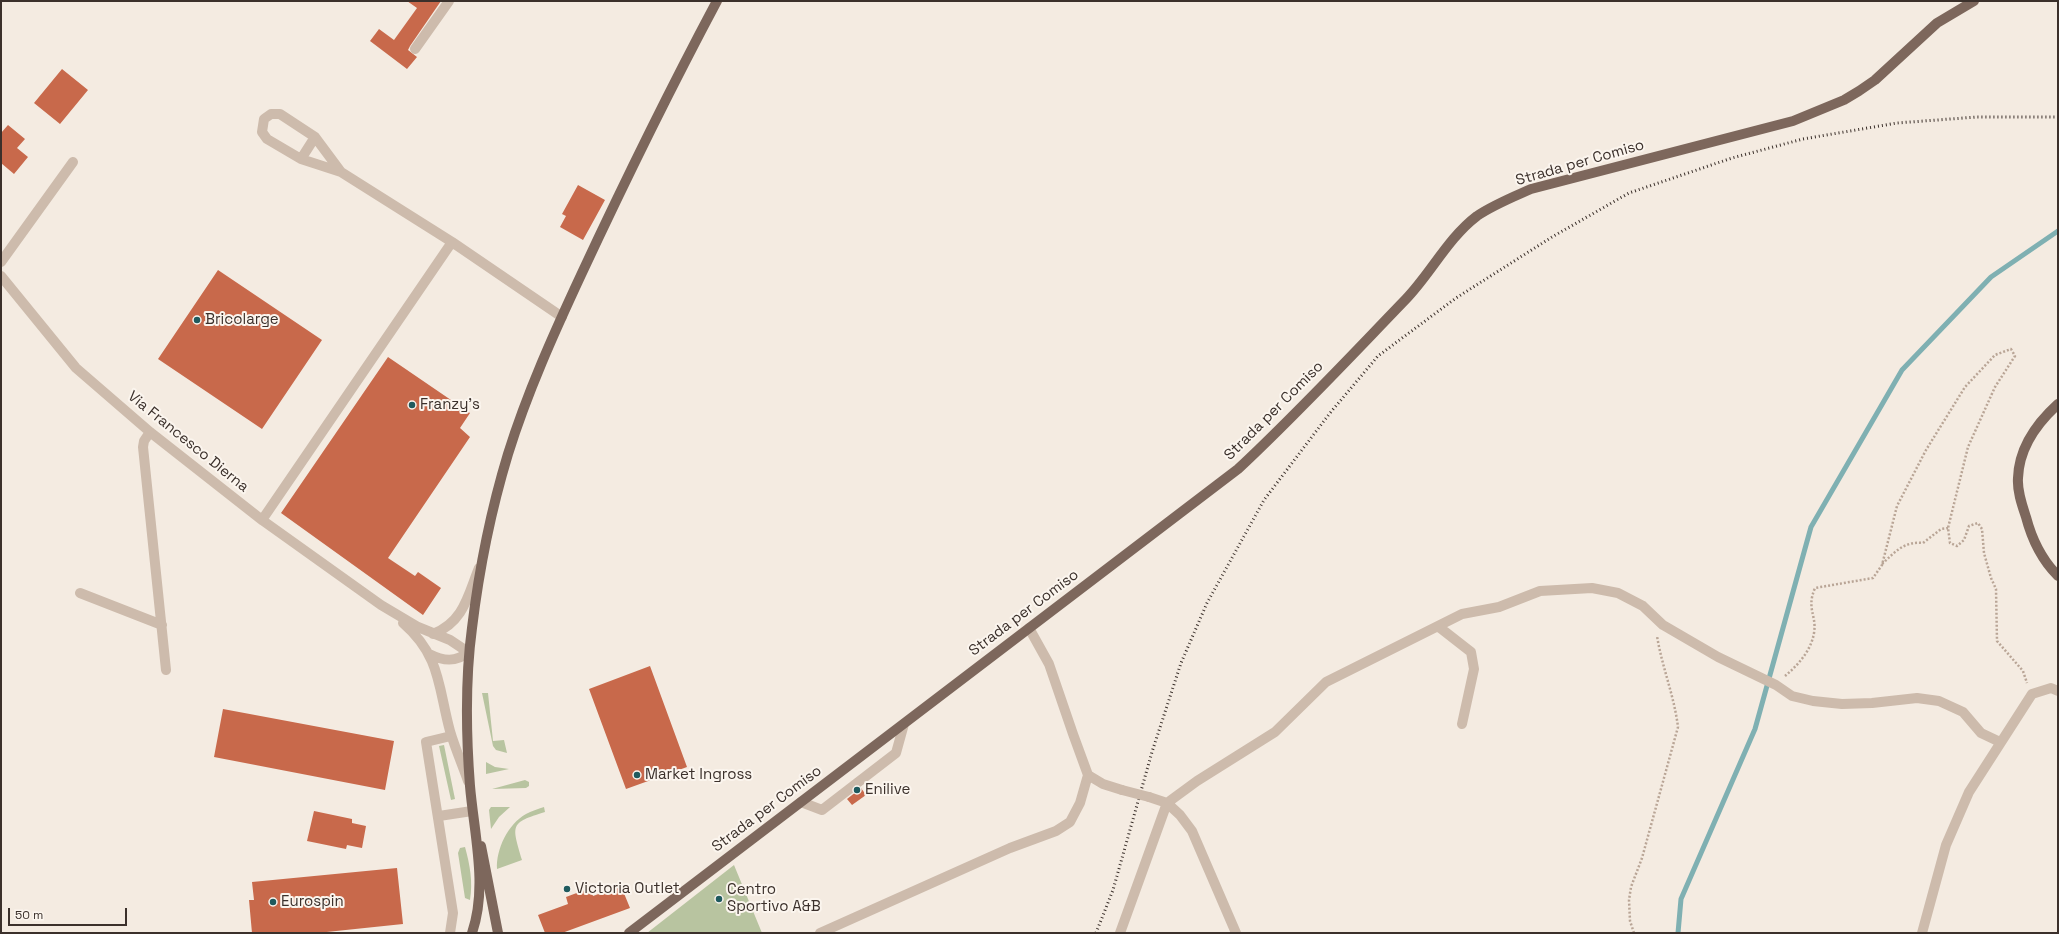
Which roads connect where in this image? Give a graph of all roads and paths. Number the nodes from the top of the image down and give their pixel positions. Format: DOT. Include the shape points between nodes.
graph roads {
  1 [pos="449,1"];
  2 [pos="717,1"];
  3 [pos="1974,1"];
  4 [pos="415,49"];
  5 [pos="315,137"];
  6 [pos="301,159"];
  7 [pos="74,162"];
  8 [pos="341,172"];
  9 [pos="452,242"];
  10 [pos="1,262"];
  11 [pos="1,276"];
  12 [pos="562,317"];
  13 [pos="2058,404"];
  14 [pos="150,432"];
  15 [pos="262,520"];
  16 [pos="1948,528"];
  17 [pos="484,554"];
  18 [pos="1882,565"];
  19 [pos="2058,576"];
  20 [pos="80,593"];
  21 [pos="381,605"];
  22 [pos="162,625"];
  23 [pos="1663,625"];
  24 [pos="1439,627"];
  25 [pos="1029,628"];
  26 [pos="433,634"];
  27 [pos="468,652"];
  28 [pos="428,654"];
  29 [pos="166,670"];
  30 [pos="1776,685"];
  31 [pos="2058,691"];
  32 [pos="2032,694"];
  33 [pos="904,724"];
  34 [pos="1462,724"];
  35 [pos="451,736"];
  36 [pos="2000,742"];
  37 [pos="1088,775"];
  38 [pos="470,786"];
  39 [pos="801,802"];
  40 [pos="1167,803"];
  41 [pos="472,811"];
  42 [pos="439,816"];
  43 [pos="495,916"];
  44 [pos="646,920"];
  45 [pos="450,933"];
  46 [pos="472,933"];
  47 [pos="498,933"];
  48 [pos="506,933"];
  49 [pos="623,933"];
  50 [pos="629,933"];
  51 [pos="820,933"];
  52 [pos="1120,933"];
  53 [pos="1236,933"];
  54 [pos="1634,933"];
  55 [pos="1922,933"];
  1 -- 4 [label="street"];
  2 -- 12 [label="main road" via="617,198"];
  3 -- 25 [label="main road, Strada per Comiso" via="1937,24 1875,80 1825,109 1794,120 1531,189 1477,216 1460,232 1407,297 1238,469"];
  5 -- 6 [label="street"];
  5 -- 6 [label="street" via="280,114 271,114 264,119 261,127 264,136"];
  5 -- 8 [label="street"];
  6 -- 8 [label="street"];
  7 -- 10 [label="street"];
  8 -- 9 [label="street"];
  9 -- 12 [label="street"];
  9 -- 15 [label="street"];
  11 -- 14 [label="street, Via Francesco Dierna" via="76,368"];
  12 -- 17 [label="main road" via="534,382 508,453"];
  13 -- 19 [label="main road" via="2045,416 2027,443 2018,478 2020,496 2035,544 2044,560"];
  14 -- 15 [label="street, Via Francesco Dierna"];
  14 -- 22 [label="street" via="143,447"];
  15 -- 21 [label="street, Via Francesco Dierna"];
  16 -- 18 [label="path" via="1941,529 1923,543 1913,542 1902,546"];
  16 -- 18 [label="path" via="1968,447 1995,387 2015,356 2011,349 1994,355 1965,387 1926,450 1897,506"];
  16 -- 32 [label="path" via="1950,542 1957,546 1964,540 1969,526 1978,523 1982,529 1984,553 1996,589 1997,641 2022,671"];
  17 -- 26 [label="street" via="458,617 443,630"];
  17 -- 27 [label="main road"];
  18 -- 30 [label="path" via="1872,578 1815,588 1810,599 1814,633 1802,660"];
  20 -- 22 [label="street"];
  21 -- 26 [label="street"];
  21 -- 28 [label="street" via="410,630"];
  22 -- 29 [label="street"];
  23 -- 24 [label="street" via="1643,606 1618,593 1592,588 1540,591 1499,607 1462,614"];
  23 -- 30 [label="street" via="1718,657"];
  23 -- 54 [label="path" via="1657,636 1678,727 1642,858 1631,887 1630,921"];
  24 -- 34 [label="street" via="1471,652 1474,669"];
  24 -- 40 [label="street" via="1326,682 1275,732"];
  25 -- 33 [label="main road, Strada per Comiso"];
  25 -- 37 [label="street" via="1049,664"];
  26 -- 27 [label="street" via="450,640"];
  27 -- 28 [label="street" via="451,660"];
  27 -- 38 [label="main road"];
  28 -- 35 [label="street" via="442,690"];
  30 -- 36 [label="street" via="1792,696 1842,704 1872,704 1917,698 1939,701 1963,712 1981,733"];
  31 -- 32 [label="street" via="2051,688"];
  32 -- 36 [label="street"];
  33 -- 39 [label="main road, Strada per Comiso"];
  33 -- 39 [label="street" via="896,753 822,810"];
  35 -- 38 [label="street"];
  35 -- 42 [label="street" via="426,742"];
  36 -- 55 [label="street" via="1969,792 1952,826"];
  37 -- 40 [label="street, bridge" via="1103,784"];
  37 -- 51 [label="street" via="1080,802 1070,822"];
  38 -- 41 [label="main road"];
  39 -- 44 [label="main road, Strada per Comiso"];
  40 -- 52 [label="street"];
  40 -- 53 [label="street" via="1192,831"];
  41 -- 42 [label="street"];
  41 -- 43 [label="main road"];
  41 -- 46 [label="main road" via="479,894"];
  42 -- 45 [label="street" via="453,913"];
  43 -- 47 [label="main road"];
  43 -- 48 [label="main road"];
  44 -- 49 [label="main road"];
  44 -- 50 [label="main road, Strada per Comiso"];
}
